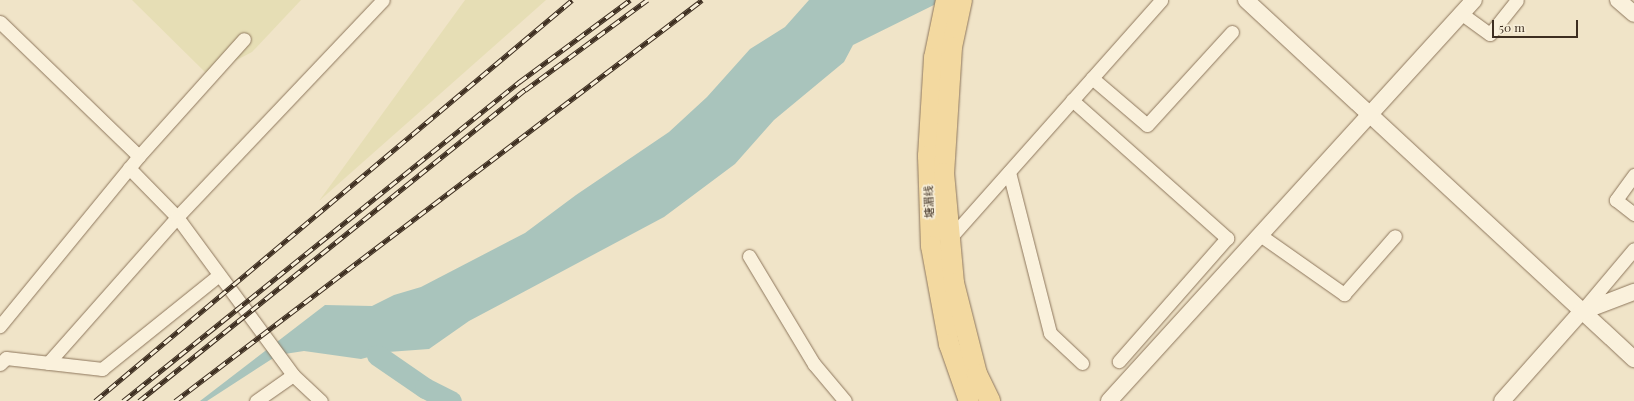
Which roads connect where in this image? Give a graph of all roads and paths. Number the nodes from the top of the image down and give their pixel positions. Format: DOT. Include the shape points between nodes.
graph roads {
  1 [pos="383,0"];
  2 [pos="946,0"];
  3 [pos="962,0"];
  4 [pos="1161,0"];
  5 [pos="1246,0"];
  6 [pos="1474,0"];
  7 [pos="1517,0"];
  8 [pos="1618,0"];
  9 [pos="1462,14"];
  10 [pos="1634,14"];
  11 [pos="0,22"];
  12 [pos="1232,32"];
  13 [pos="244,38"];
  14 [pos="1092,78"];
  15 [pos="1072,100"];
  16 [pos="1370,114"];
  17 [pos="139,156"];
  18 [pos="130,168"];
  19 [pos="1009,172"];
  20 [pos="1634,175"];
  21 [pos="1634,214"];
  22 [pos="176,217"];
  23 [pos="1260,235"];
  24 [pos="1395,236"];
  25 [pos="950,238"];
  26 [pos="1634,249"];
  27 [pos="748,256"];
  28 [pos="219,275"];
  29 [pos="1634,292"];
  30 [pos="1581,312"];
  31 [pos="0,326"];
  32 [pos="2,358"];
  33 [pos="1634,359"];
  34 [pos="1119,361"];
  35 [pos="48,363"];
  36 [pos="1082,363"];
  37 [pos="293,375"];
  38 [pos="256,401"];
  39 [pos="321,401"];
  40 [pos="845,401"];
  41 [pos="969,401"];
  42 [pos="990,401"];
  43 [pos="1109,401"];
  44 [pos="1502,401"];
  1 -- 22 [label="street"];
  2 -- 41 [label="main road, 塘湄线" via="934,58 928,156 931,246 949,344"];
  3 -- 25 [label="main road" via="952,47 944,173"];
  4 -- 14 [label="street"];
  5 -- 16 [label="street"];
  6 -- 9 [label="street"];
  7 -- 9 [label="street" via="1490,34"];
  8 -- 10 [label="street"];
  9 -- 16 [label="street"];
  11 -- 17 [label="street"];
  12 -- 14 [label="street" via="1147,125"];
  13 -- 17 [label="street"];
  14 -- 15 [label="street"];
  15 -- 19 [label="street"];
  15 -- 34 [label="street" via="1227,238"];
  16 -- 23 [label="street"];
  16 -- 30 [label="street"];
  17 -- 18 [label="street"];
  18 -- 22 [label="street"];
  18 -- 31 [label="street"];
  19 -- 25 [label="street"];
  19 -- 36 [label="street" via="1050,333"];
  20 -- 21 [label="street" via="1616,200"];
  22 -- 28 [label="street"];
  22 -- 35 [label="street"];
  23 -- 24 [label="street" via="1344,294"];
  23 -- 43 [label="street"];
  25 -- 42 [label="main road" via="954,283 977,374"];
  26 -- 30 [label="street"];
  27 -- 40 [label="street" via="814,364"];
  28 -- 35 [label="street" via="102,369"];
  28 -- 37 [label="street"];
  29 -- 30 [label="street"];
  30 -- 33 [label="street"];
  30 -- 44 [label="street"];
  32 -- 35 [label="street"];
  37 -- 38 [label="street"];
  37 -- 39 [label="street"];
}
